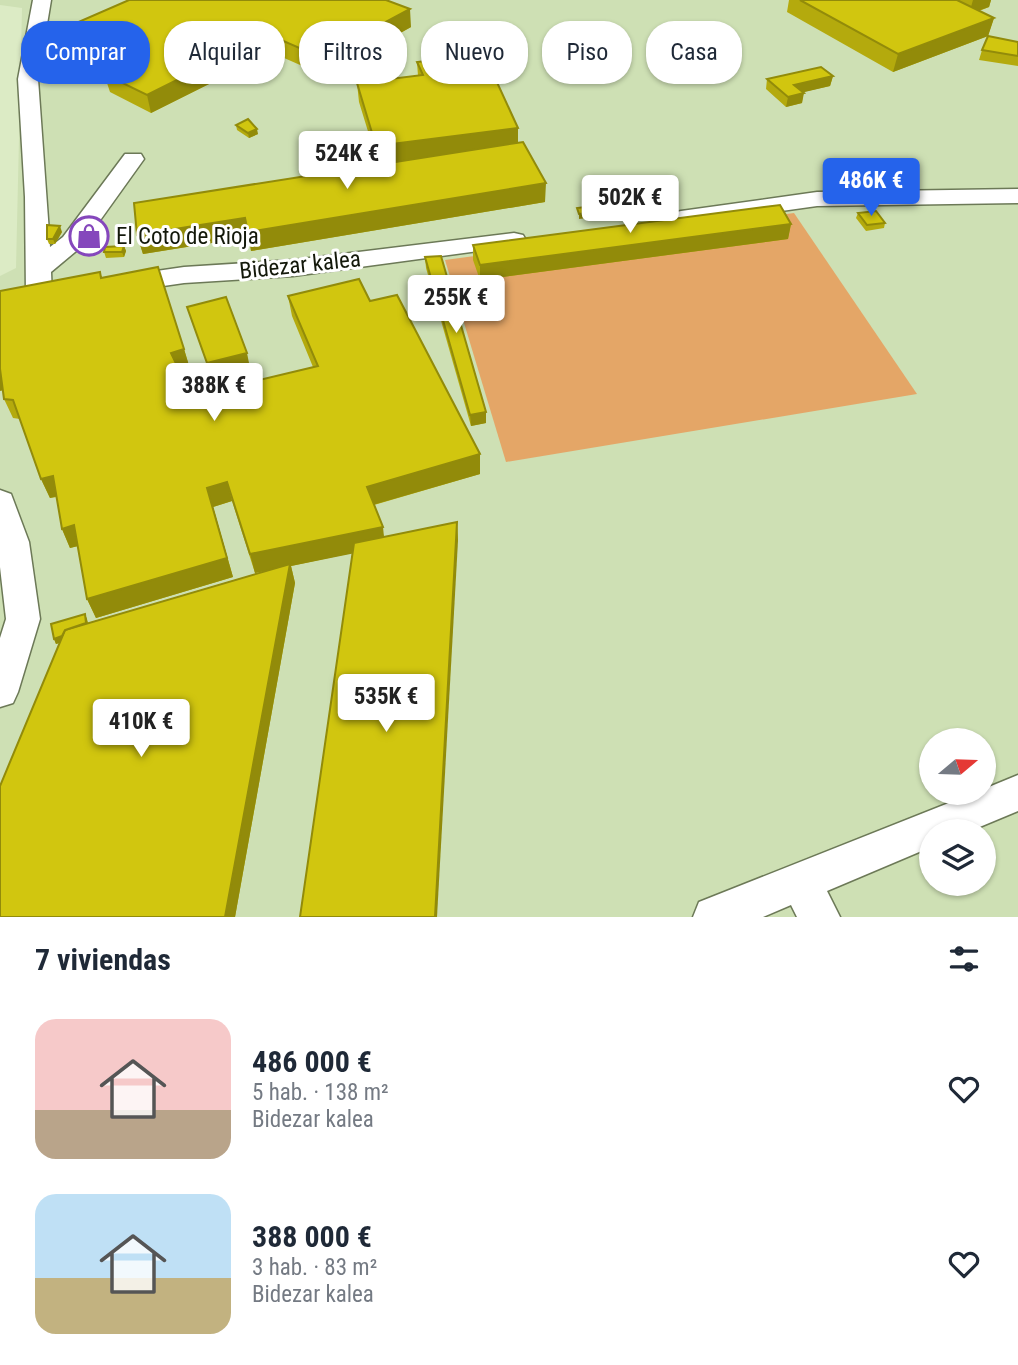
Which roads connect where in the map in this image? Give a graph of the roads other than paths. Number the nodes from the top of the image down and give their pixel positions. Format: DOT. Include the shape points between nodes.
graph roads {
  1 [pos="42,0"];
  2 [pos="132,159"];
  3 [pos="1018,196"];
  4 [pos="661,221"];
  5 [pos="539,237"];
  6 [pos="38,270"];
  7 [pos="105,287"];
  8 [pos="65,292"];
  9 [pos="39,296"];
  10 [pos="13,300"];
  11 [pos="0,502"];
  12 [pos="0,692"];
  13 [pos="1018,793"];
  14 [pos="800,881"];
  15 [pos="714,917"];
  16 [pos="819,917"];
  1 -- 6 [label="street" via="27,79"];
  2 -- 6 [label="street" via="72,242"];
  3 -- 4 [label="street" via="817,200"];
  5 -- 7 [label="street, Bidezar kalea"];
  6 -- 9 [label="street"];
  8 -- 9 [label="street"];
  9 -- 10 [label="street"];
  11 -- 12 [label="street" via="13,542 23,619"];
  13 -- 14 [label="street"];
  14 -- 15 [label="street"];
  14 -- 16 [label="street"];
}
